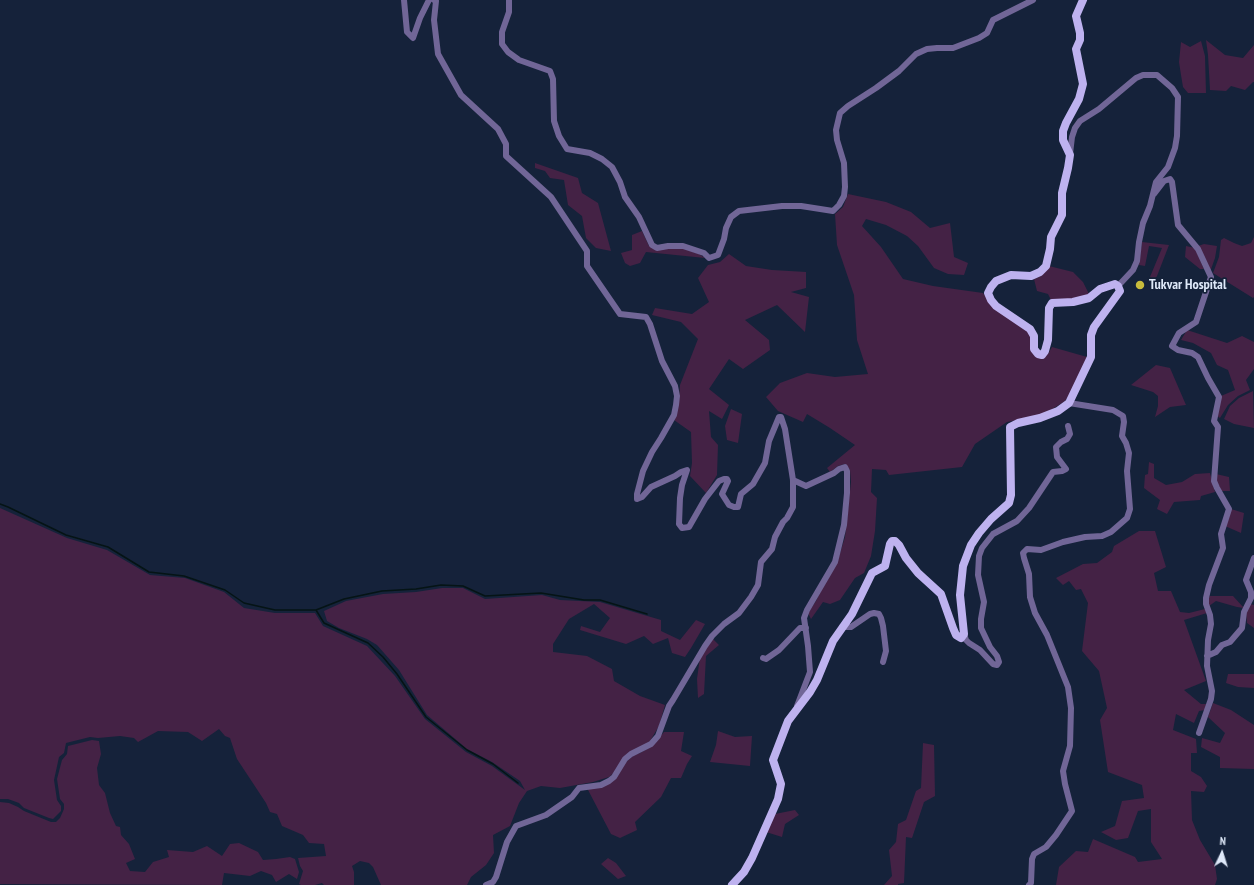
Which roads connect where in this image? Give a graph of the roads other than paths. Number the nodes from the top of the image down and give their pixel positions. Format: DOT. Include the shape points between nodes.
graph roads {
  1 [pos="404,0"];
  2 [pos="429,0"];
  3 [pos="434,0"];
  4 [pos="509,0"];
  5 [pos="1033,0"];
  6 [pos="1082,0"];
  7 [pos="1070,155"];
  8 [pos="1154,194"];
  9 [pos="1118,286"];
  10 [pos="1069,403"];
  11 [pos="1068,426"];
  12 [pos="793,480"];
  13 [pos="1254,558"];
  14 [pos="842,627"];
  15 [pos="806,628"];
  16 [pos="964,634"];
  17 [pos="1207,656"];
  18 [pos="763,658"];
  19 [pos="883,662"];
  20 [pos="794,712"];
  21 [pos="1199,733"];
  22 [pos="486,885"];
  23 [pos="732,885"];
  24 [pos="1029,885"];
  1 -- 2 [label="street" via="407,32 413,38"];
  3 -- 12 [label="street" via="438,54 461,95 498,128 506,144 506,156 550,196 586,251 587,266 620,314 646,317 650,324 662,362 675,386 676,406 674,415 644,471 637,499 651,487 687,470 680,493 679,524 682,528 689,527 705,499 719,481 724,479 728,481 722,494 729,504 738,507 741,494 753,484 765,463 769,440 779,417 785,429"];
  4 -- 5 [label="street" via="502,44 519,60 550,71 553,79 554,121 566,149 590,152 612,167 625,197 639,217 652,245 657,248 683,246 704,252 709,258 718,255 731,217 739,211 782,206 833,211 840,205 845,187 844,163 836,130 840,113 899,71 916,54 928,49 953,48 979,38 987,33 993,20"];
  6 -- 7 [label="main road" via="1076,16 1080,40 1076,49 1083,84 1064,131 1064,140"];
  7 -- 8 [label="street" via="1074,128 1080,121 1099,109 1136,78 1143,75 1158,75 1178,97 1178,130 1168,167 1156,182"];
  7 -- 9 [label="main road" via="1062,193 1062,215 1051,237 1046,266 1031,276 1011,275 996,280 988,293 996,306 1030,329 1034,336 1034,349 1042,355 1046,351 1049,308 1052,303 1089,298 1100,289 1115,284"];
  8 -- 9 [label="street" via="1143,224 1137,261 1133,270"];
  8 -- 17 [label="street" via="1164,181 1170,179 1178,225 1198,249 1212,277 1196,322 1179,333 1172,346 1198,357 1219,397 1214,422 1218,427 1214,481 1229,509 1222,534 1222,548 1206,598 1211,624"];
  9 -- 10 [label="main road" via="1120,291 1094,327 1091,335 1091,357"];
  10 -- 16 [label="main road" via="1058,411 1010,427 1009,503 979,533 963,566 960,595"];
  10 -- 24 [label="street" via="1113,410 1123,416 1122,436 1129,453 1127,471 1130,509 1127,518 1111,532 1102,536 1063,542 1041,550 1026,549 1024,553 1029,574 1030,597 1068,688 1072,708 1070,746 1063,771 1072,811 1046,847 1034,854"];
  11 -- 16 [label="street" via="1070,434 1056,447 1057,457 1066,469 1049,475 1029,508 1017,522 992,534 979,556 978,575 984,602 981,628 997,656 997,665 969,644"];
  12 -- 15 [label="street" via="806,486 844,467 847,471 848,493 842,538 835,562 807,610 804,618"];
  12 -- 22 [label="street" via="793,507 775,537 772,549 761,562 758,585 739,613 724,624 705,646 668,706 658,736 651,744 625,759 609,781 601,785 579,788 572,797 546,815 516,826 506,842 496,877 493,882"];
  13 -- 17 [label="street" via="1246,580 1251,598 1244,612 1242,628 1230,642"];
  14 -- 16 [label="main road" via="852,614 872,574 885,566 890,544 895,541 918,573 941,594 956,635 961,638"];
  14 -- 19 [label="street" via="852,627 870,614 879,614 886,651"];
  14 -- 20 [label="main road" via="833,641 817,680"];
  15 -- 18 [label="street" via="800,628 779,650 766,659"];
  15 -- 20 [label="street" via="810,672"];
  17 -- 21 [label="street" via="1212,699"];
  20 -- 23 [label="main road" via="773,760 781,784 778,799 752,858"];
}
